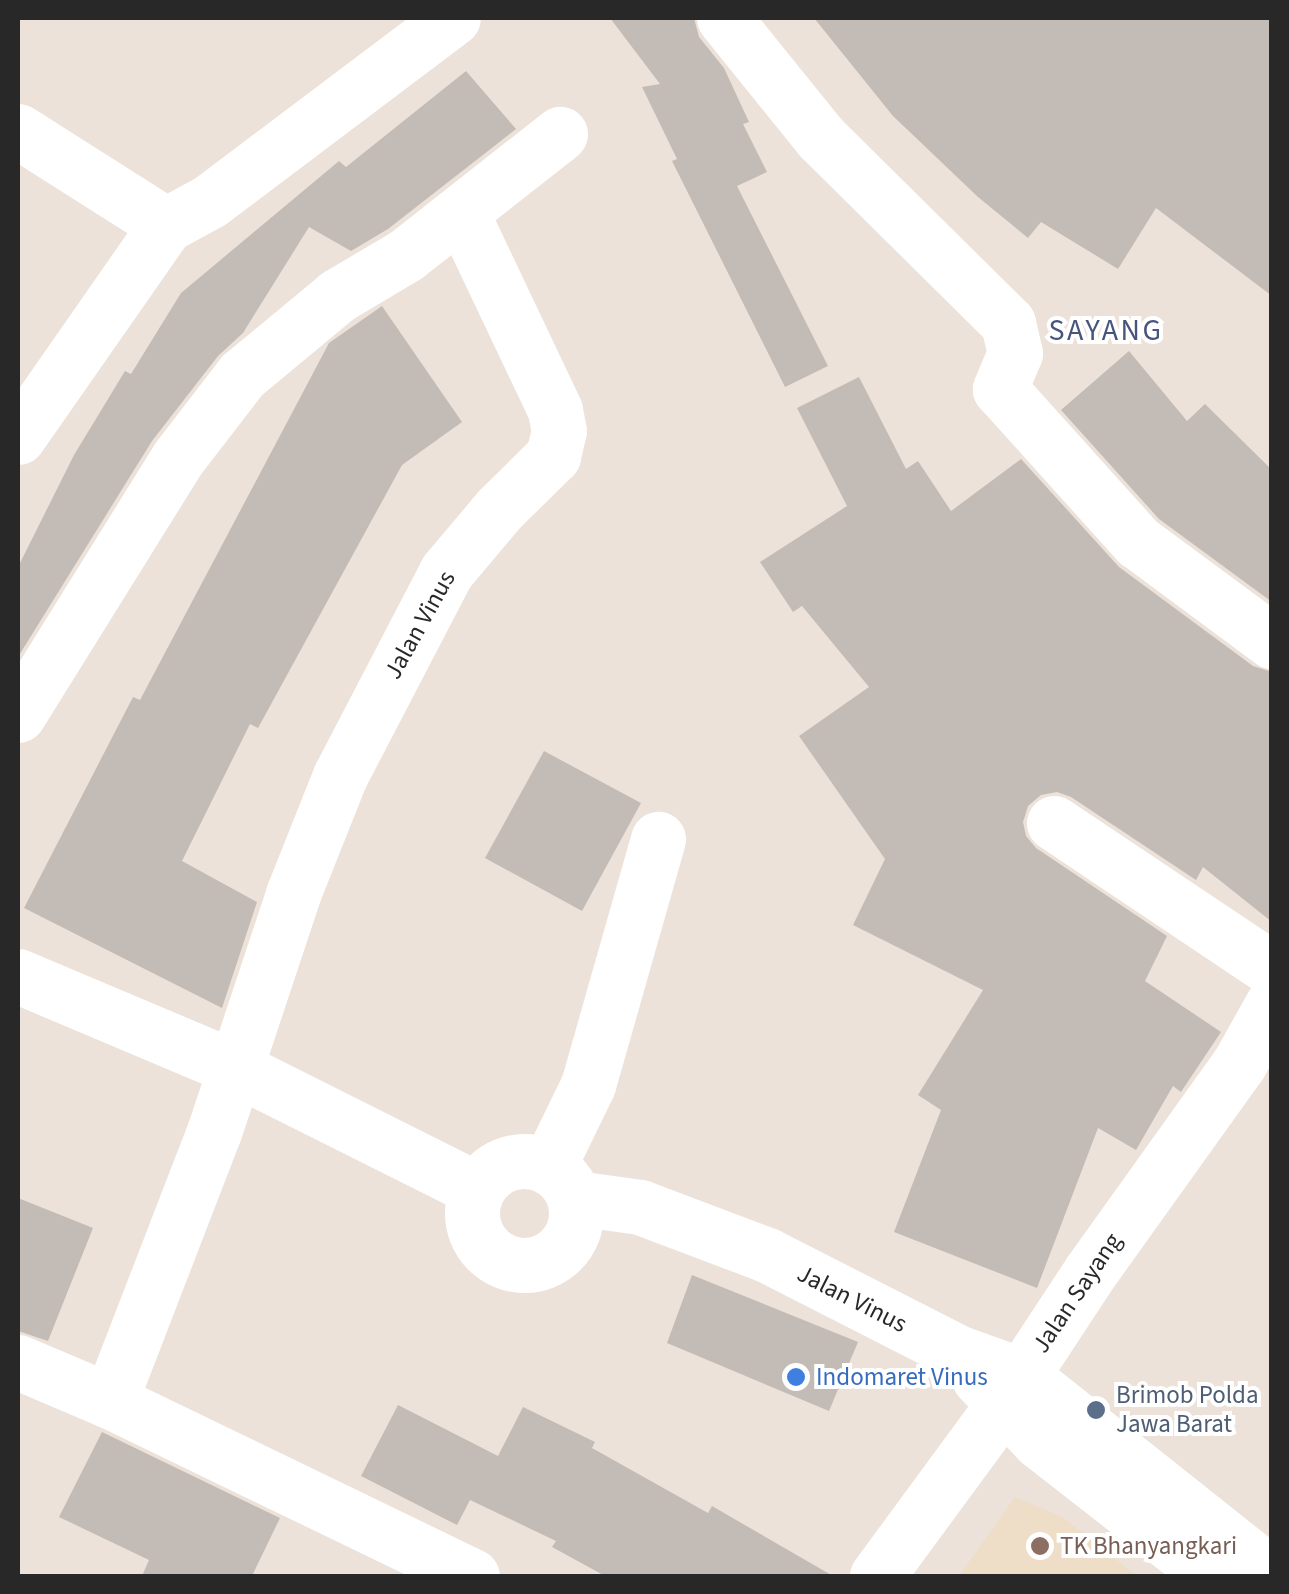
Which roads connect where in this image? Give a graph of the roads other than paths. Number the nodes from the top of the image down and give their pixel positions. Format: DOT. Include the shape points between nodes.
graph roads {
  1 [pos="453,18"];
  2 [pos="724,18"];
  3 [pos="18,131"];
  4 [pos="560,134"];
  5 [pos="462,214"];
  6 [pos="166,226"];
  7 [pos="18,438"];
  8 [pos="1272,641"];
  9 [pos="18,716"];
  10 [pos="1054,823"];
  11 [pos="658,839"];
  12 [pos="1272,969"];
  13 [pos="18,976"];
  14 [pos="1272,1005"];
  15 [pos="233,1067"];
  16 [pos="1255,1068"];
  17 [pos="562,1182"];
  18 [pos="477,1190"];
  19 [pos="18,1362"];
  20 [pos="1011,1391"];
  21 [pos="110,1401"];
  22 [pos="1272,1575"];
  23 [pos="472,1576"];
  24 [pos="877,1576"];
  25 [pos="1212,1576"];
  1 -- 6 [label="street" via="210,201"];
  2 -- 8 [label="street" via="821,138 1008,323 1016,353 1000,389 1138,542"];
  3 -- 6 [label="street"];
  4 -- 5 [label="street"];
  5 -- 9 [label="street" via="336,296 242,374 178,458"];
  5 -- 15 [label="street, Jalan Vinus" via="555,410 554,456 446,572 340,776"];
  6 -- 7 [label="street"];
  10 -- 12 [label="street"];
  11 -- 17 [label="street"];
  13 -- 15 [label="street"];
  14 -- 16 [label="street, Jalan Sayang"];
  15 -- 18 [label="street"];
  15 -- 21 [label="street, Jalan Vinus"];
  16 -- 20 [label="street, Jalan Sayang"];
  17 -- 18 [label="street" via="528,1161 489,1173"];
  17 -- 18 [label="street" via="570,1238 540,1264 500,1260 483,1248 473,1229"];
  17 -- 20 [label="street, Jalan Vinus" via="766,1255 957,1352"];
  19 -- 21 [label="street"];
  20 -- 22 [label="street"];
  20 -- 24 [label="street, Jalan Sayang"];
  20 -- 25 [label="street" via="1039,1441"];
  21 -- 23 [label="street"];
}
